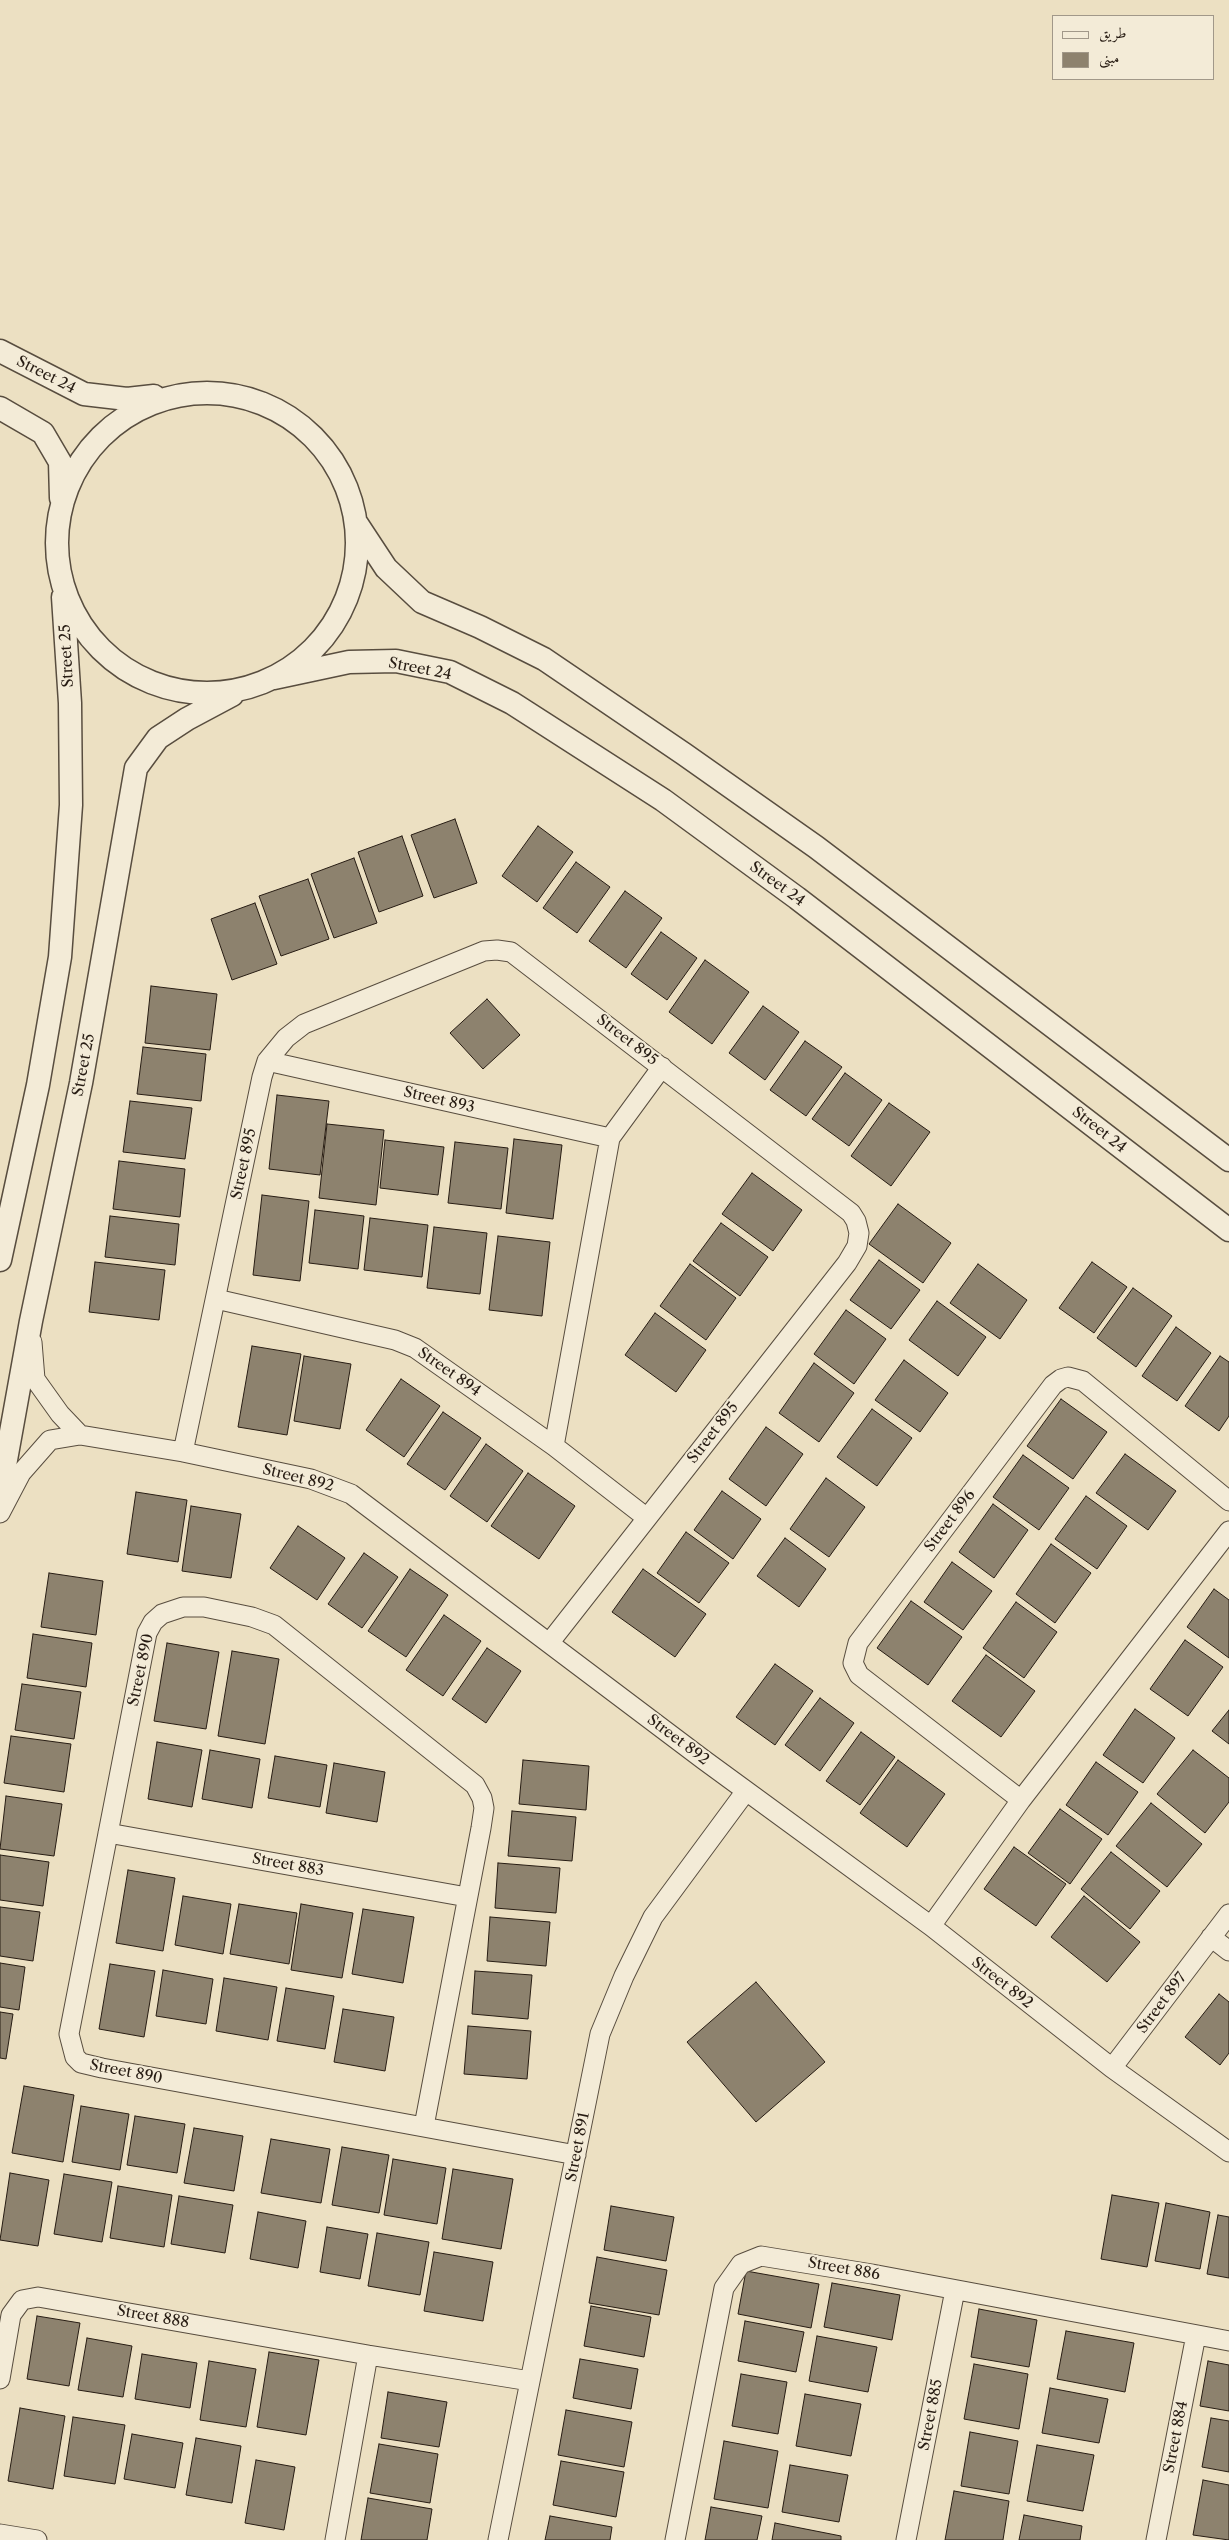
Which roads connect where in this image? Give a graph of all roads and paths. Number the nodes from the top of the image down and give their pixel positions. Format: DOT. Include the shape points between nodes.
graph roads {
  1 [pos="0,351"];
  2 [pos="182,393"];
  3 [pos="0,408"];
  4 [pos="61,505"];
  5 [pos="357,524"];
  6 [pos="63,586"];
  7 [pos="274,678"];
  8 [pos="242,690"];
  9 [pos="267,1061"];
  10 [pos="662,1067"];
  11 [pos="610,1138"];
  12 [pos="1229,1160"];
  13 [pos="1229,1230"];
  14 [pos="0,1260"];
  15 [pos="216,1299"];
  16 [pos="31,1321"];
  17 [pos="80,1435"];
  18 [pos="554,1446"];
  19 [pos="183,1452"];
  20 [pos="0,1493"];
  21 [pos="1229,1501"];
  22 [pos="0,1513"];
  23 [pos="647,1518"];
  24 [pos="1229,1531"];
  25 [pos="550,1642"];
  26 [pos="746,1791"];
  27 [pos="1021,1800"];
  28 [pos="108,1832"];
  29 [pos="467,1897"];
  30 [pos="1229,1914"];
  31 [pos="931,1926"];
  32 [pos="1211,1937"];
  33 [pos="1229,1951"];
  34 [pos="1112,2068"];
  35 [pos="424,2126"];
  36 [pos="1229,2152"];
  37 [pos="576,2155"];
  38 [pos="955,2290"];
  39 [pos="1196,2335"];
  40 [pos="1229,2341"];
  41 [pos="368,2355"];
  42 [pos="0,2379"];
  43 [pos="530,2382"];
  44 [pos="0,2534"];
  45 [pos="37,2540"];
  46 [pos="335,2540"];
  47 [pos="498,2540"];
  48 [pos="675,2540"];
  49 [pos="906,2540"];
  50 [pos="1156,2540"];
  1 -- 2 [label="street, Street 24" via="84,394 127,399"];
  2 -- 4 [label="street" via="141,406 105,431 78,465"];
  2 -- 5 [label="street" via="231,393 277,408 316,437 343,477"];
  3 -- 4 [label="street" via="43,433 60,462"];
  4 -- 6 [label="street" via="56,546"];
  5 -- 7 [label="street" via="355,570 340,614 312,651"];
  5 -- 12 [label="street" via="386,568 422,602 544,659 684,754 816,847"];
  6 -- 8 [label="street" via="83,628 113,661 153,684 197,694"];
  6 -- 14 [label="street, Street 25" via="70,703 71,805 60,947 38,1085"];
  7 -- 8 [label="street"];
  7 -- 13 [label="street, Street 24" via="349,662 396,661 450,672 512,703 663,800 790,892"];
  8 -- 16 [label="street, Street 25" via="187,718 158,738 136,768 81,1082"];
  9 -- 10 [label="street, Street 895" via="286,1038 304,1024 484,951 497,950 510,952 522,959"];
  9 -- 11 [label="street, Street 893"];
  9 -- 15 [label="street, Street 895"];
  10 -- 11 [label="street"];
  10 -- 23 [label="street, Street 895" via="851,1213 859,1232 857,1246 847,1263"];
  11 -- 18 [label="street"];
  15 -- 18 [label="street, Street 894" via="395,1340 416,1348"];
  15 -- 19 [label="street, Street 895"];
  16 -- 17 [label="street" via="35,1379"];
  16 -- 20 [label="street, Street 25"];
  17 -- 19 [label="street, Street 892"];
  17 -- 22 [label="street, Street 892" via="50,1440 20,1473"];
  18 -- 23 [label="street, Street 894"];
  19 -- 25 [label="street, Street 892" via="311,1478 351,1494"];
  21 -- 27 [label="street, Street 896" via="1083,1381 1068,1377 1061,1379 1053,1385 858,1643 853,1664 859,1675"];
  23 -- 25 [label="street, Street 895"];
  24 -- 27 [label="street"];
  25 -- 26 [label="street, Street 892"];
  26 -- 31 [label="street, Street 892"];
  26 -- 37 [label="street, Street 891" via="652,1917 624,1976 600,2034"];
  27 -- 31 [label="street"];
  28 -- 29 [label="street, Street 883"];
  28 -- 29 [label="street, Street 890" via="147,1633 162,1614 183,1607 204,1607 274,1625 475,1785 484,1808"];
  28 -- 35 [label="street, Street 890" via="69,2034 71,2049 81,2063"];
  29 -- 35 [label="street, Street 890"];
  30 -- 32 [label="street, Street 897"];
  31 -- 34 [label="street, Street 892"];
  32 -- 33 [label="street"];
  32 -- 34 [label="street, Street 897"];
  34 -- 36 [label="street, Street 892"];
  35 -- 37 [label="street, Street 890"];
  37 -- 43 [label="street, Street 891"];
  38 -- 39 [label="street, Street 886"];
  38 -- 48 [label="street, Street 886" via="761,2256 741,2264 724,2288"];
  38 -- 49 [label="street, Street 885"];
  39 -- 40 [label="street, Street 886"];
  39 -- 50 [label="street, Street 884"];
  41 -- 42 [label="street, Street 888" via="38,2297 22,2300 11,2315"];
  41 -- 43 [label="street, Street 888"];
  41 -- 46 [label="street"];
  43 -- 47 [label="street, Street 891"];
  44 -- 45 [label="street"];
}
